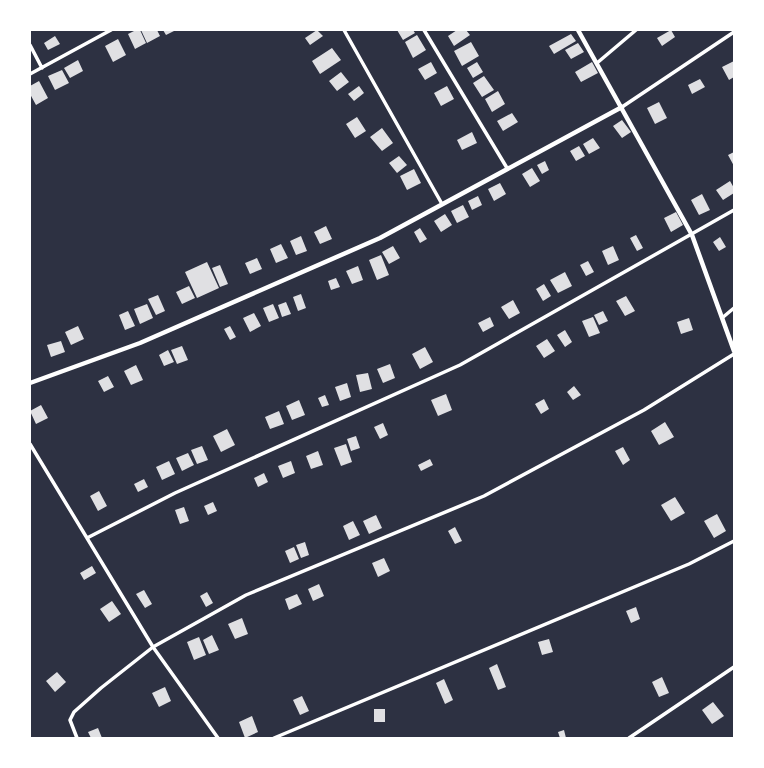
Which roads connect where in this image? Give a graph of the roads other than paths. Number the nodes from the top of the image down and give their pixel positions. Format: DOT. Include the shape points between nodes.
graph roads {
  1 [pos="111,30"];
  2 [pos="344,30"];
  3 [pos="424,30"];
  4 [pos="578,30"];
  5 [pos="636,30"];
  6 [pos="734,32"];
  7 [pos="30,45"];
  8 [pos="597,63"];
  9 [pos="42,68"];
  10 [pos="30,74"];
  11 [pos="622,107"];
  12 [pos="507,168"];
  13 [pos="442,204"];
  14 [pos="734,210"];
  15 [pos="692,235"];
  16 [pos="734,308"];
  17 [pos="722,318"];
  18 [pos="734,351"];
  19 [pos="734,354"];
  20 [pos="30,383"];
  21 [pos="30,444"];
  22 [pos="87,538"];
  23 [pos="734,541"];
  24 [pos="153,647"];
  25 [pos="734,667"];
  26 [pos="76,738"];
  27 [pos="218,738"];
  28 [pos="274,738"];
  29 [pos="629,738"];
  1 -- 9 [label="street"];
  2 -- 13 [label="street"];
  3 -- 12 [label="street"];
  4 -- 8 [label="street"];
  5 -- 8 [label="street"];
  6 -- 11 [label="street"];
  7 -- 9 [label="street"];
  8 -- 11 [label="street"];
  9 -- 10 [label="street"];
  11 -- 12 [label="street"];
  11 -- 15 [label="street"];
  12 -- 13 [label="street"];
  13 -- 20 [label="street" via="380,238 140,343"];
  14 -- 15 [label="street"];
  15 -- 17 [label="street"];
  15 -- 22 [label="street" via="460,365 175,493"];
  16 -- 17 [label="street"];
  17 -- 18 [label="street"];
  19 -- 24 [label="street" via="644,410 484,496 246,595"];
  21 -- 22 [label="street"];
  22 -- 24 [label="street"];
  23 -- 28 [label="street" via="689,564"];
  24 -- 26 [label="street" via="74,712 70,720"];
  24 -- 27 [label="street"];
  25 -- 29 [label="street"];
}
